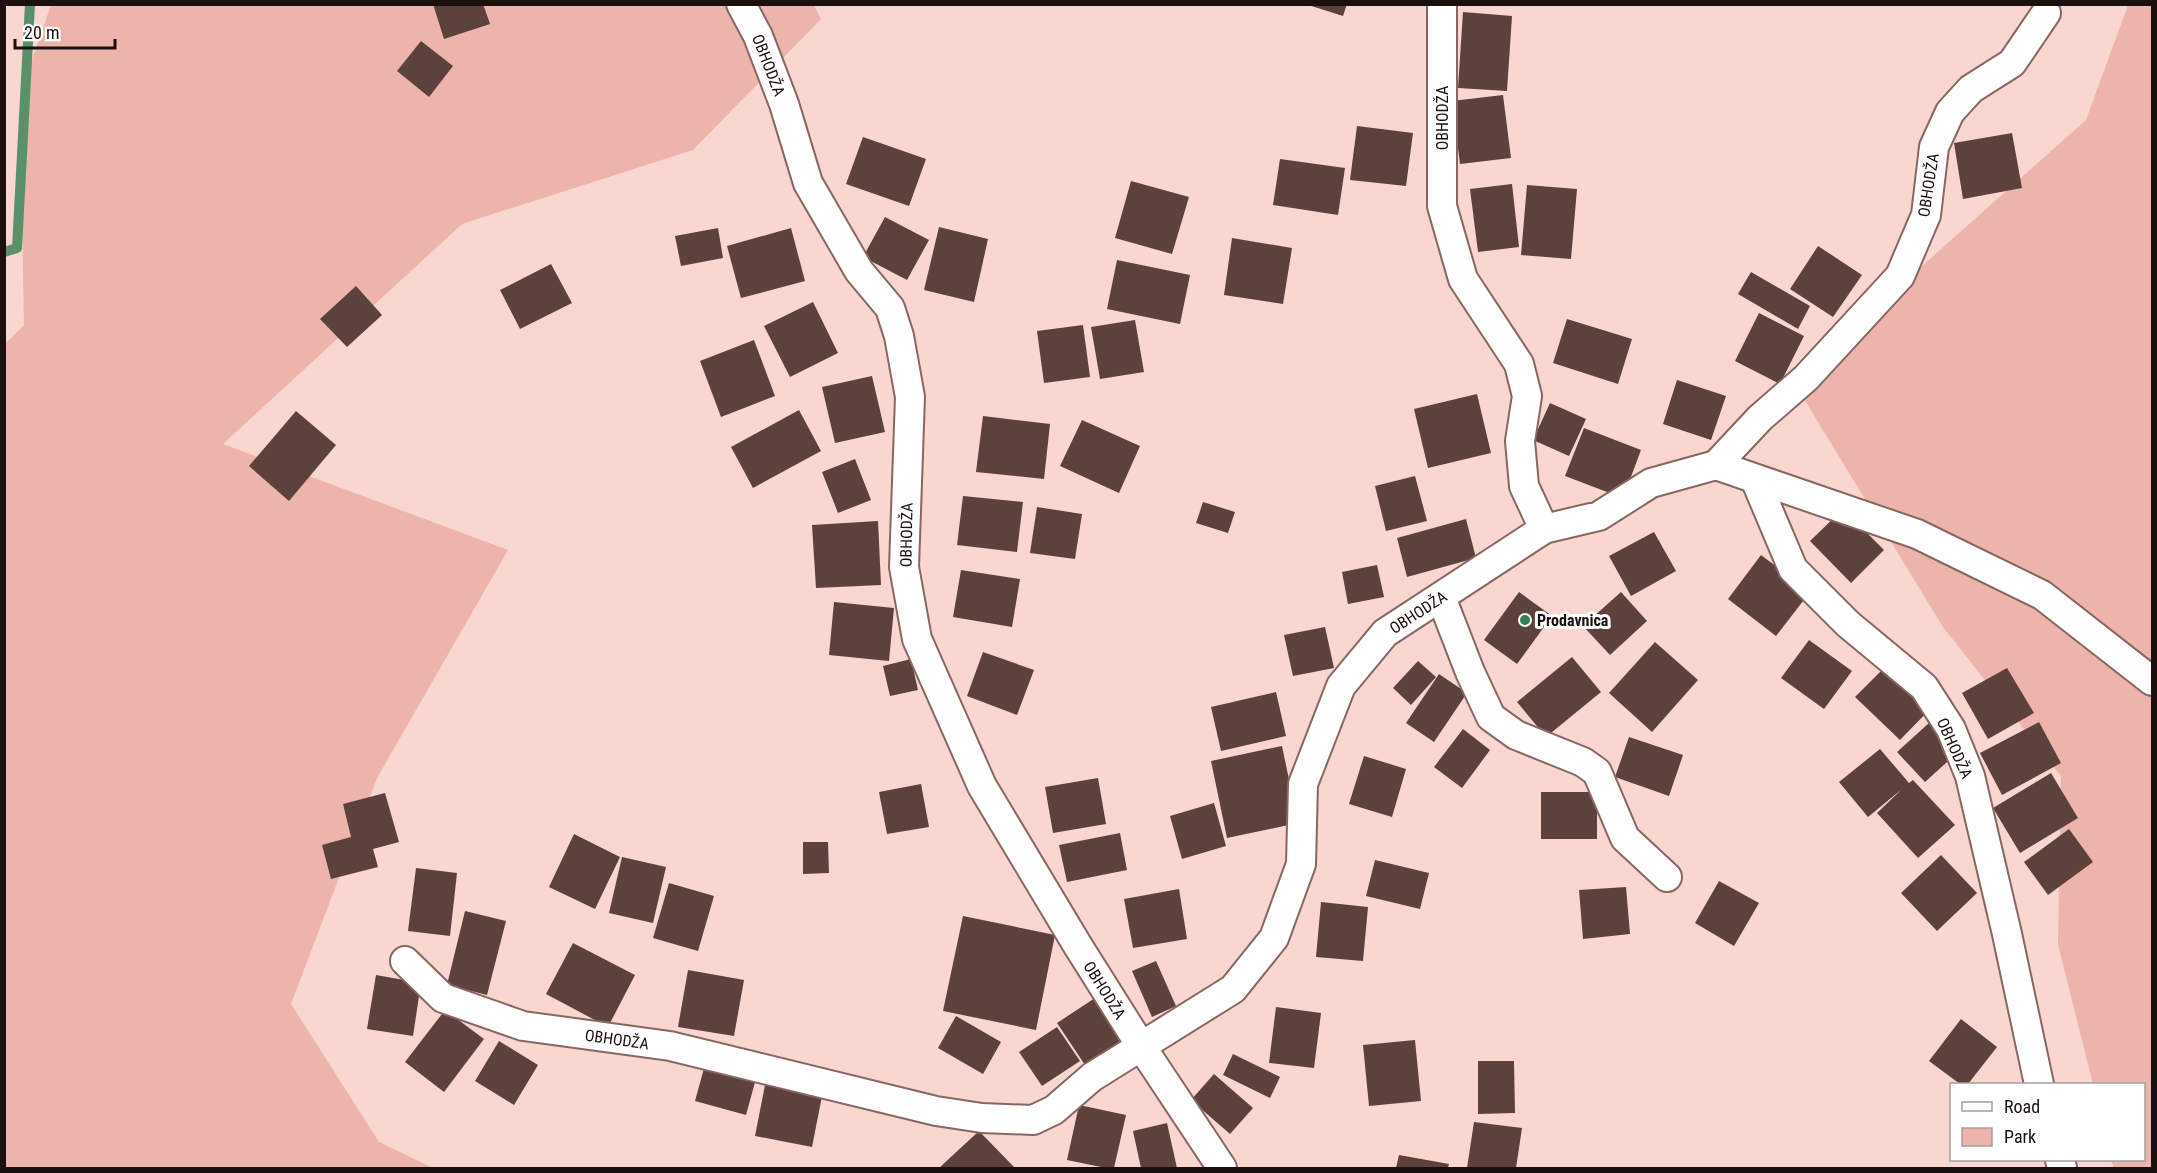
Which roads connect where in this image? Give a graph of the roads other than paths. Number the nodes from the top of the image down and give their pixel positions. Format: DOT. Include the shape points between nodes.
graph roads {
  1 [pos="741,4"];
  2 [pos="1442,4"];
  3 [pos="2046,13"];
  4 [pos="1716,465"];
  5 [pos="1755,479"];
  6 [pos="1544,529"];
  7 [pos="1442,597"];
  8 [pos="2152,681"];
  9 [pos="1667,878"];
  10 [pos="405,961"];
  11 [pos="1141,1046"];
  12 [pos="2039,1083"];
  13 [pos="1222,1168"];
  1 -- 11 [label="street, OBHODŽA" via="762,45 808,183 859,270 890,308 899,336 910,397 904,567 917,639 982,786"];
  2 -- 6 [label="street, OBHODŽA" via="1442,206 1463,279 1519,364 1527,396 1520,441 1524,486"];
  3 -- 4 [label="street, OBHODŽA" via="2012,63 1971,89 1950,112 1934,147 1926,215 1900,276 1806,378 1760,418"];
  4 -- 5 [label="street"];
  4 -- 6 [label="street, OBHODŽA" via="1651,483 1599,516"];
  5 -- 8 [label="street" via="1917,534 2042,595"];
  5 -- 12 [label="street, OBHODŽA" via="1793,569 1848,624 1924,687 1950,729 1970,776"];
  6 -- 7 [label="street, OBHODŽA"];
  7 -- 9 [label="street" via="1491,717 1516,735 1583,762 1597,772 1625,838"];
  7 -- 11 [label="street, OBHODŽA" via="1384,633 1341,686 1303,784 1300,864 1274,938 1233,989"];
  10 -- 11 [label="street, OBHODŽA" via="443,998 523,1026 670,1046 936,1111 982,1118 1033,1120 1054,1110 1092,1077"];
  11 -- 13 [label="street, OBHODŽA"];
}
